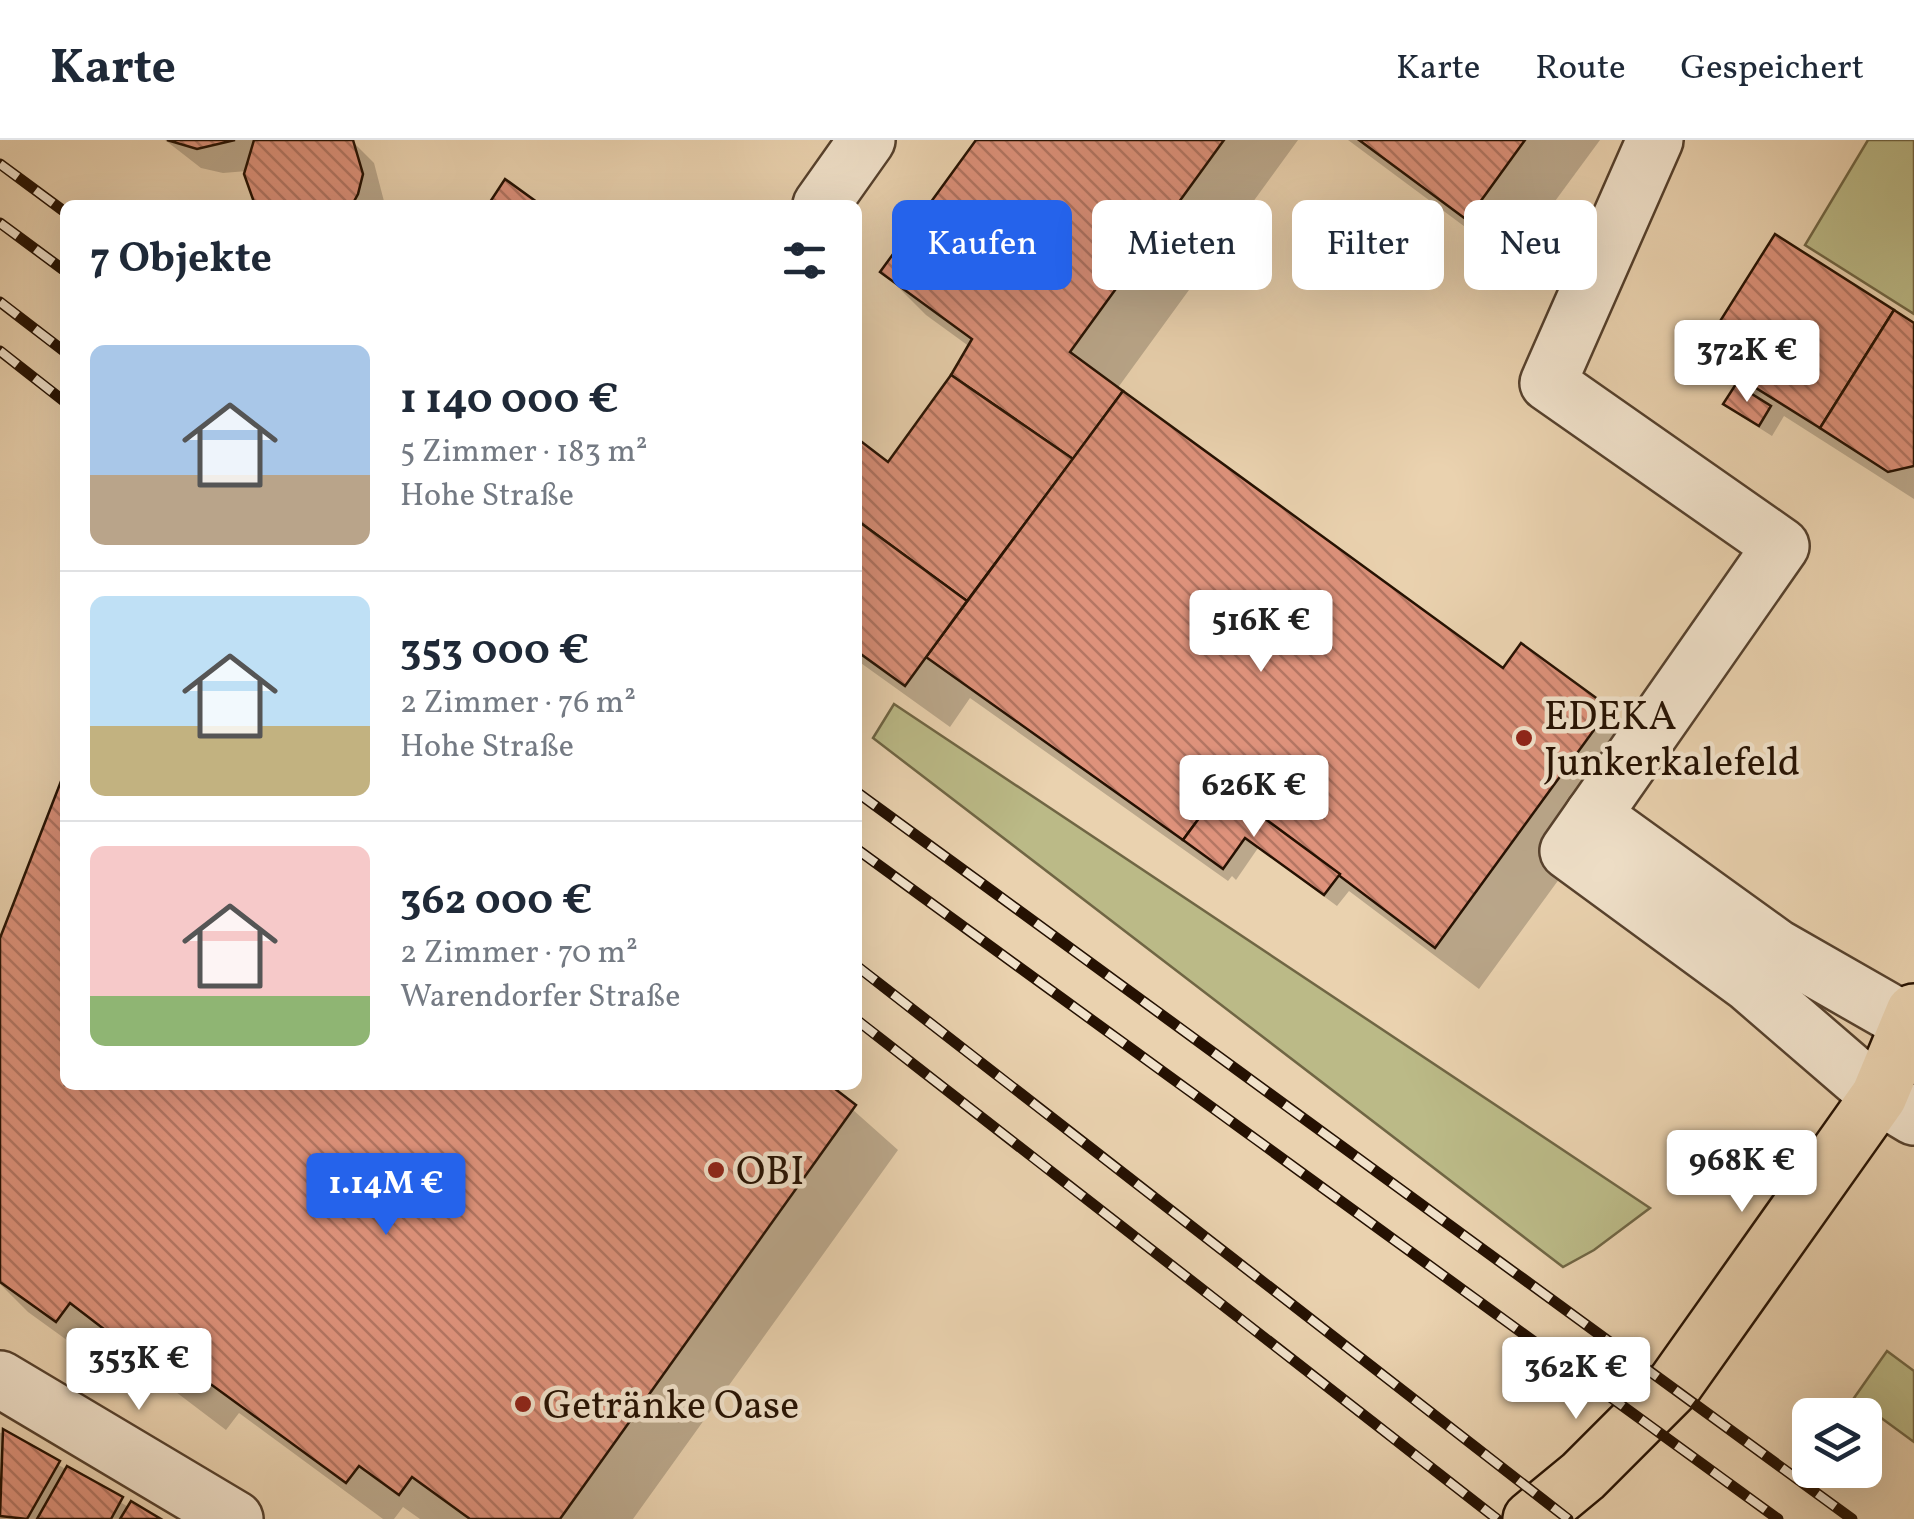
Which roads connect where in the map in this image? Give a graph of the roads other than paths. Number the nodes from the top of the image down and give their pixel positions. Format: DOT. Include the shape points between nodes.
graph roads {
  1 [pos="867,140"];
  2 [pos="1655,140"];
  3 [pos="825,200"];
  4 [pos="1581,833"];
  5 [pos="1912,1020"];
  6 [pos="1896,1107"];
  7 [pos="0,1379"];
  8 [pos="235,1519"];
  9 [pos="1531,1519"];
  1 -- 3 [label="street"];
  2 -- 4 [label="street" via="1548,383 1780,546"];
  4 -- 5 [label="street"];
  4 -- 6 [label="street"];
  5 -- 6 [label="main road"];
  6 -- 9 [label="main road" via="1675,1384"];
  7 -- 8 [label="street"];
}
